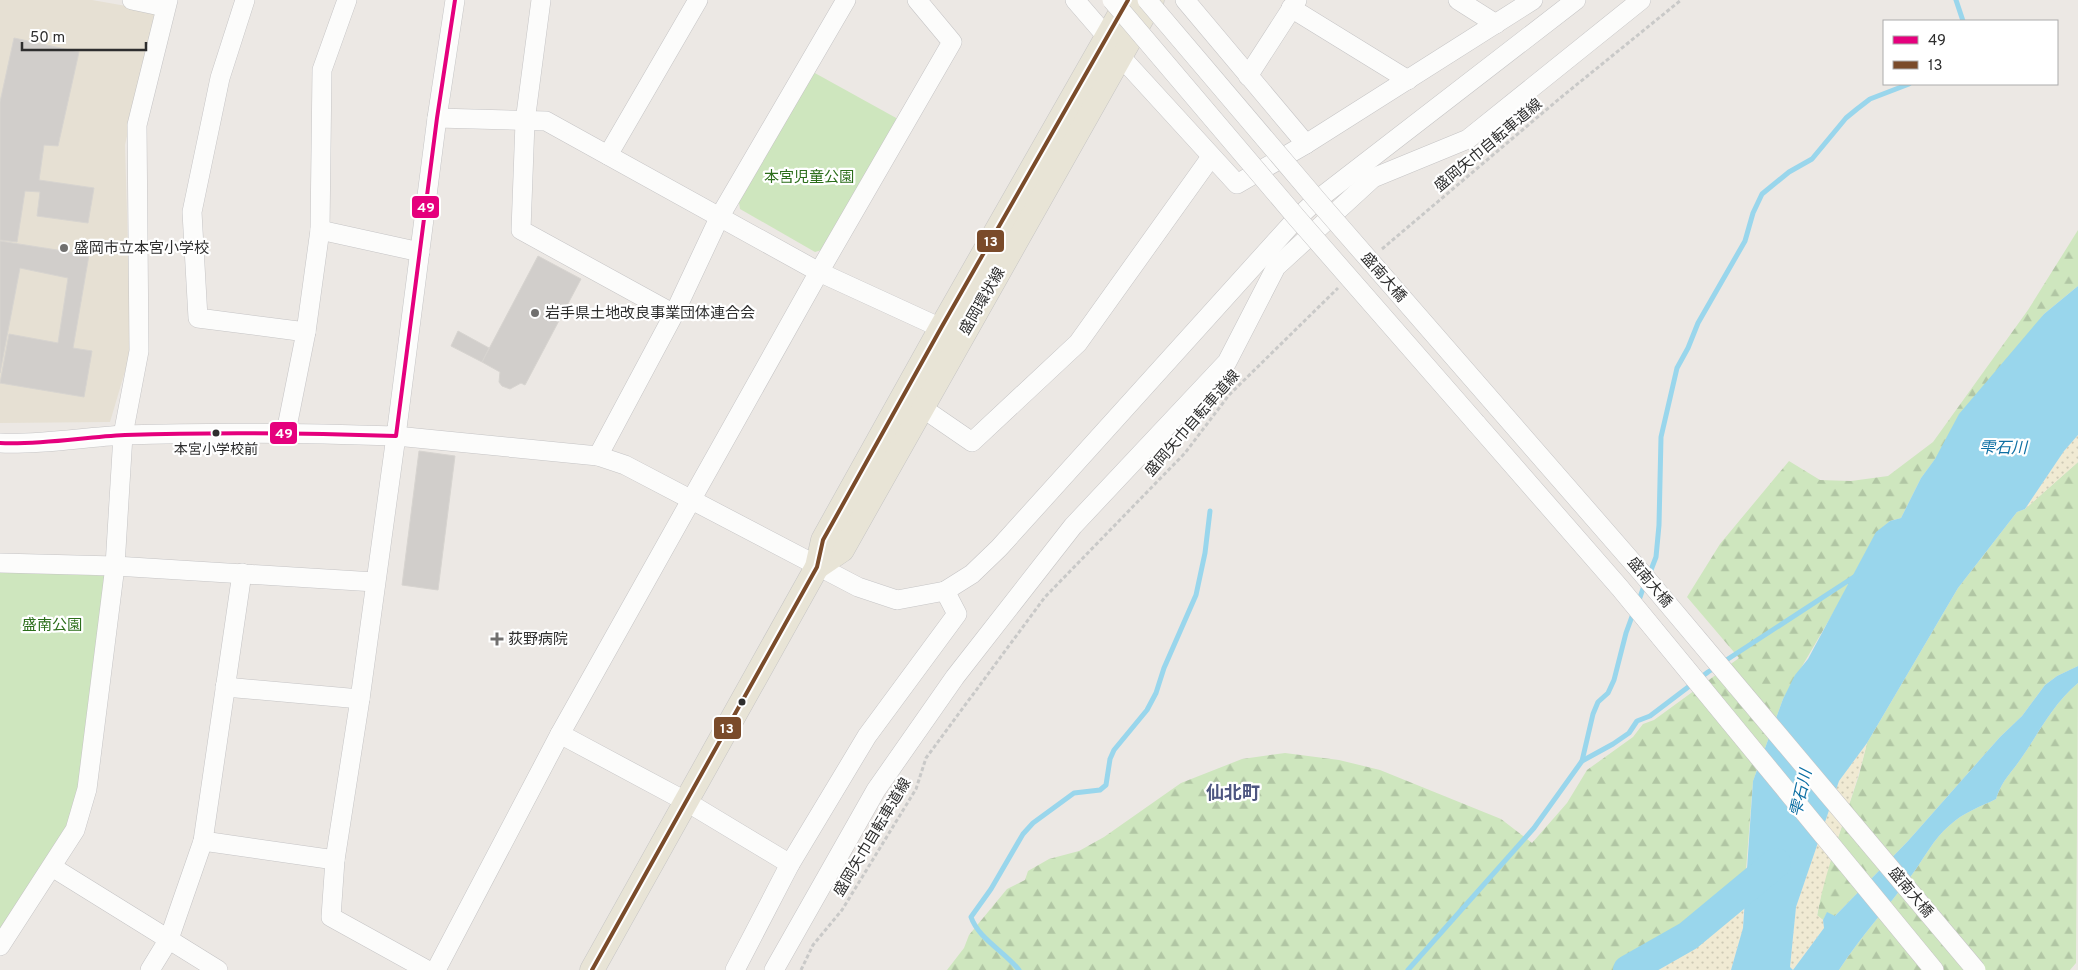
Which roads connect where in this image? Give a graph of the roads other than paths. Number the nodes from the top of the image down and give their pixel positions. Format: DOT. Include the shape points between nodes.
graph roads {
  1 [pos="132,0"];
  2 [pos="245,0"];
  3 [pos="347,0"];
  4 [pos="456,0"];
  5 [pos="541,0"];
  6 [pos="698,0"];
  7 [pos="846,0"];
  8 [pos="917,0"];
  9 [pos="1075,0"];
  10 [pos="1112,0"];
  11 [pos="1128,0"];
  12 [pos="1148,0"];
  13 [pos="1152,0"];
  14 [pos="1185,0"];
  15 [pos="1458,0"];
  16 [pos="1533,0"];
  17 [pos="1576,0"];
  18 [pos="1641,0"];
  19 [pos="166,3"];
  20 [pos="1294,4"];
  21 [pos="1496,24"];
  22 [pos="1107,37"];
  23 [pos="1121,56"];
  24 [pos="1248,76"];
  25 [pos="1408,80"];
  26 [pos="438,118"];
  27 [pos="525,122"];
  28 [pos="1306,144"];
  29 [pos="608,155"];
  30 [pos="1211,156"];
  31 [pos="1317,200"];
  32 [pos="720,216"];
  33 [pos="1297,218"];
  34 [pos="320,230"];
  35 [pos="420,252"];
  36 [pos="819,272"];
  37 [pos="674,314"];
  38 [pos="941,328"];
  39 [pos="306,332"];
  40 [pos="921,407"];
  41 [pos="286,432"];
  42 [pos="123,435"];
  43 [pos="396,436"];
  44 [pos="0,443"];
  45 [pos="598,456"];
  46 [pos="691,500"];
  47 [pos="0,564"];
  48 [pos="115,566"];
  49 [pos="817,567"];
  50 [pos="242,573"];
  51 [pos="375,582"];
  52 [pos="945,591"];
  53 [pos="225,687"];
  54 [pos="360,699"];
  55 [pos="560,734"];
  56 [pos="687,802"];
  57 [pos="203,841"];
  58 [pos="335,860"];
  59 [pos="790,864"];
  60 [pos="52,867"];
  61 [pos="169,939"];
  62 [pos="0,946"];
  63 [pos="150,970"];
  64 [pos="218,970"];
  65 [pos="427,970"];
  66 [pos="436,970"];
  67 [pos="592,970"];
  68 [pos="735,970"];
  69 [pos="774,970"];
  70 [pos="1934,970"];
  71 [pos="1976,970"];
  1 -- 19 [label="street"];
  2 -- 39 [label="street" via="220,78 192,212 198,318"];
  3 -- 34 [label="street" via="322,70"];
  4 -- 26 [label="street"];
  5 -- 27 [label="street"];
  6 -- 29 [label="street"];
  7 -- 32 [label="street"];
  8 -- 36 [label="street" via="952,42"];
  9 -- 22 [label="street"];
  10 -- 33 [label="street, 盛南大橋, bridge"];
  11 -- 22 [label="main road, 盛岡環状線"];
  12 -- 31 [label="street, 盛南大橋, bridge"];
  13 -- 23 [label="main road, 盛岡環状線"];
  14 -- 24 [label="street"];
  15 -- 21 [label="street"];
  16 -- 21 [label="street"];
  17 -- 31 [label="street"];
  18 -- 69 [label="street" via="1468,139 1373,178 1276,267 1227,362 1073,526 955,677 876,790"];
  19 -- 42 [label="street" via="137,125 139,351"];
  20 -- 24 [label="street"];
  20 -- 25 [label="street"];
  21 -- 25 [label="street"];
  22 -- 38 [label="main road, 盛岡環状線"];
  23 -- 30 [label="street"];
  23 -- 40 [label="main road, 盛岡環状線"];
  24 -- 28 [label="street"];
  25 -- 28 [label="street"];
  26 -- 27 [label="street"];
  26 -- 35 [label="street"];
  27 -- 29 [label="street" via="546,121"];
  27 -- 37 [label="street" via="521,230"];
  28 -- 30 [label="street" via="1237,184"];
  29 -- 32 [label="street"];
  30 -- 40 [label="street" via="1078,343 972,442"];
  31 -- 33 [label="street"];
  31 -- 71 [label="street, 盛南大橋, bridge" via="1641,572"];
  32 -- 36 [label="street"];
  32 -- 37 [label="street"];
  33 -- 52 [label="street" via="1000,548 972,574"];
  33 -- 70 [label="street, 盛南大橋, bridge" via="1620,588"];
  34 -- 35 [label="street"];
  34 -- 39 [label="street"];
  35 -- 43 [label="street"];
  36 -- 38 [label="street"];
  36 -- 46 [label="street"];
  37 -- 45 [label="street"];
  38 -- 49 [label="main road, 盛岡環状線" via="823,540"];
  39 -- 41 [label="street"];
  40 -- 49 [label="main road, 盛岡環状線" via="842,550"];
  41 -- 42 [label="street"];
  41 -- 43 [label="street"];
  42 -- 44 [label="street" via="26,444"];
  42 -- 48 [label="street"];
  43 -- 45 [label="street"];
  43 -- 51 [label="street"];
  45 -- 46 [label="street" via="625,465"];
  46 -- 49 [label="street"];
  46 -- 55 [label="street"];
  47 -- 48 [label="street"];
  48 -- 50 [label="street"];
  48 -- 60 [label="street" via="88,789 75,830"];
  49 -- 52 [label="street" via="858,587 897,600"];
  49 -- 56 [label="main road, 盛岡環状線"];
  50 -- 51 [label="street"];
  50 -- 53 [label="street"];
  51 -- 54 [label="street"];
  52 -- 59 [label="street" via="956,614 866,736"];
  53 -- 54 [label="street"];
  53 -- 57 [label="street"];
  54 -- 58 [label="street"];
  55 -- 56 [label="street"];
  55 -- 66 [label="street"];
  56 -- 59 [label="street"];
  56 -- 67 [label="main road, 盛岡環状線"];
  57 -- 58 [label="street"];
  57 -- 61 [label="street"];
  58 -- 65 [label="street" via="331,917"];
  59 -- 68 [label="street"];
  60 -- 61 [label="street"];
  60 -- 62 [label="street"];
  61 -- 63 [label="street"];
  61 -- 64 [label="street"];
}
